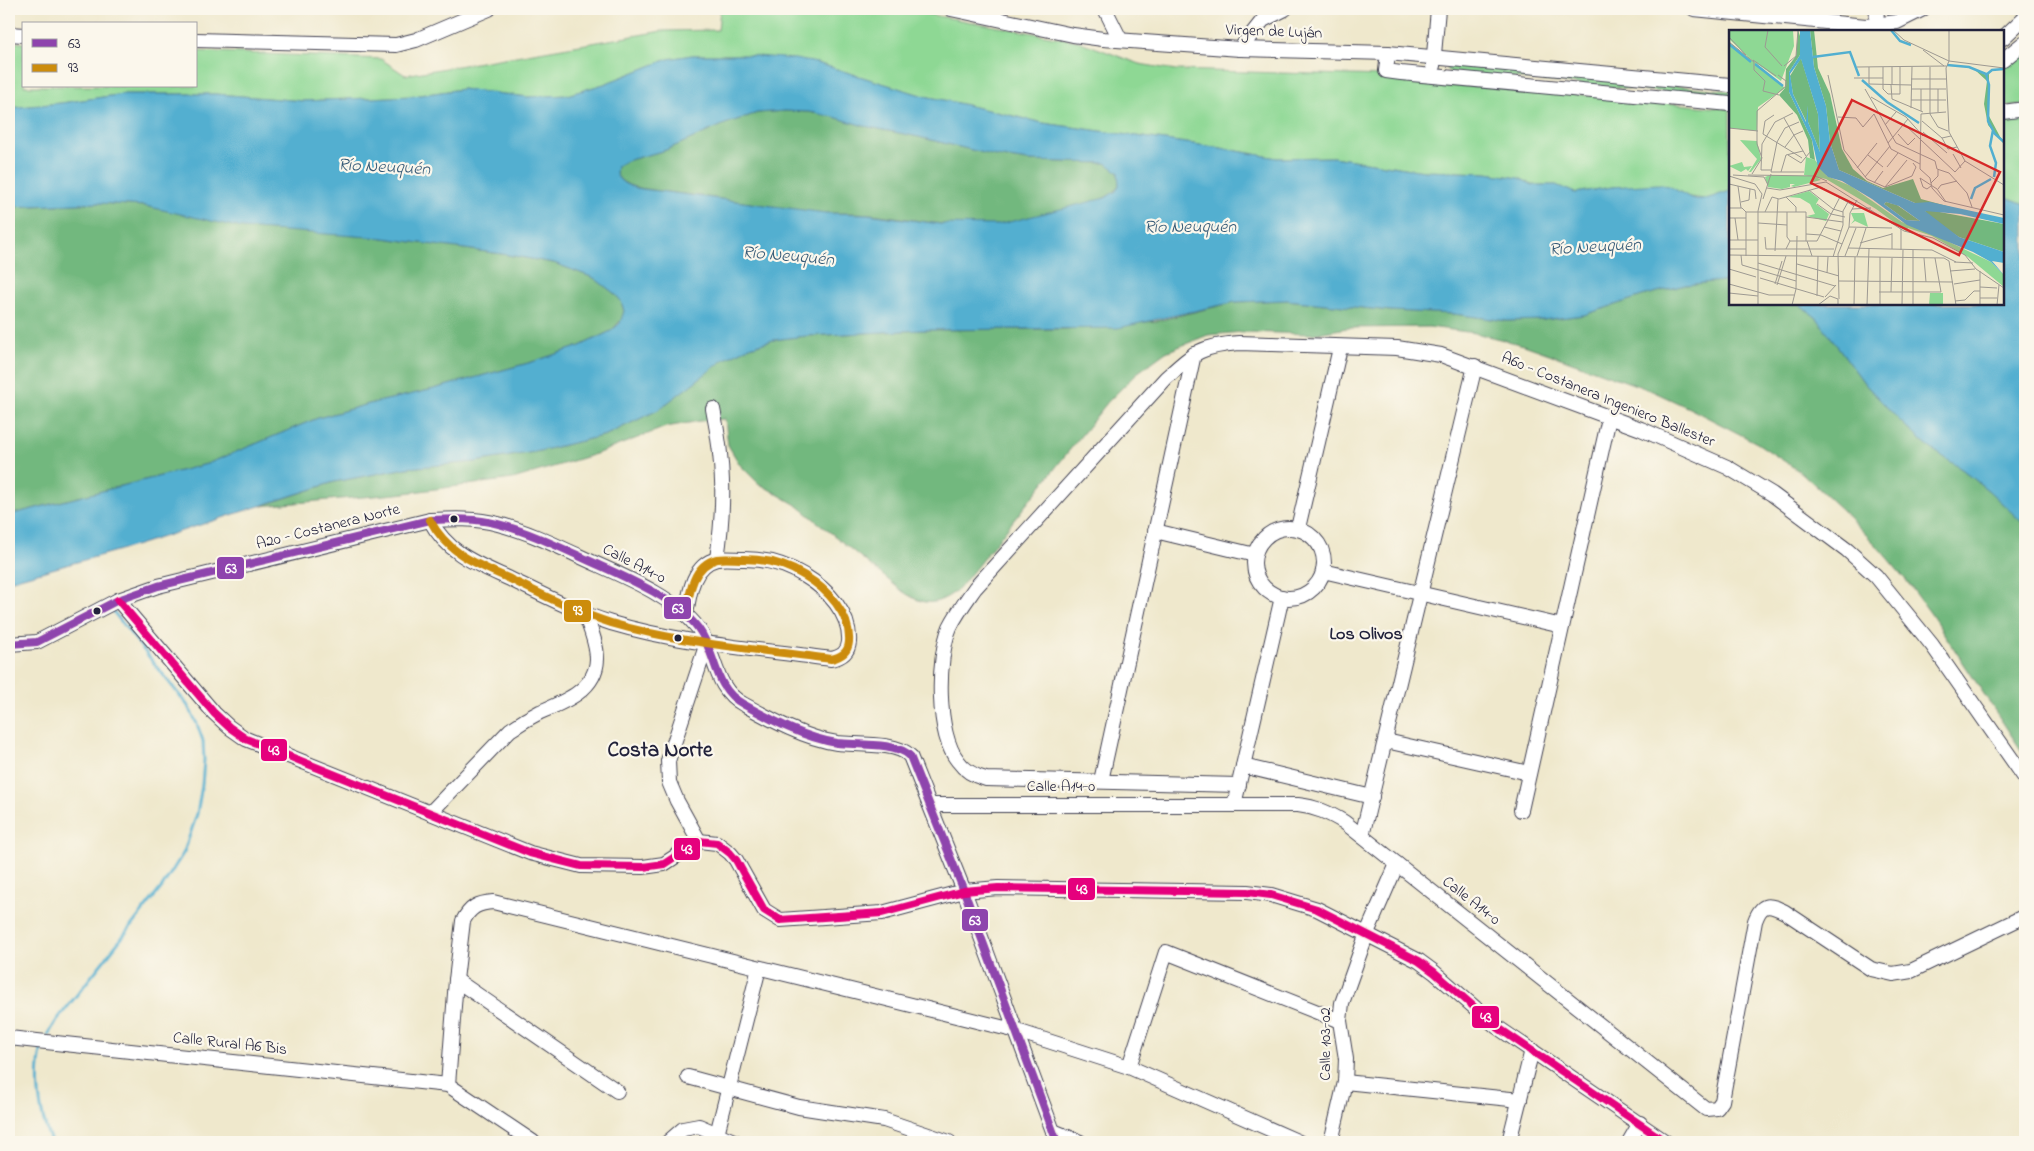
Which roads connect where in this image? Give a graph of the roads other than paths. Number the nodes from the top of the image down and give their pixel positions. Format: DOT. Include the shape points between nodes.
graph roads {
  1 [pos="489,9"];
  2 [pos="951,9"];
  3 [pos="1105,9"];
  4 [pos="1285,9"];
  5 [pos="1438,9"];
  6 [pos="1694,9"];
  7 [pos="1877,9"];
  8 [pos="1923,9"];
  9 [pos="1761,12"];
  10 [pos="2025,17"];
  11 [pos="1869,27"];
  12 [pos="9,34"];
  13 [pos="22,35"];
  14 [pos="2004,37"];
  15 [pos="1120,39"];
  16 [pos="198,40"];
  17 [pos="2025,42"];
  18 [pos="1240,49"];
  19 [pos="1388,53"];
  20 [pos="1434,57"];
  21 [pos="2004,59"];
  22 [pos="1432,76"];
  23 [pos="1729,85"];
  24 [pos="1729,104"];
  25 [pos="2025,110"];
  26 [pos="2004,112"];
  27 [pos="1340,348"];
  28 [pos="1194,354"];
  29 [pos="1474,366"];
  30 [pos="713,409"];
  31 [pos="1609,418"];
  32 [pos="430,520"];
  33 [pos="1298,528"];
  34 [pos="1155,532"];
  35 [pos="1254,555"];
  36 [pos="717,559"];
  37 [pos="1323,571"];
  38 [pos="1420,594"];
  39 [pos="1282,597"];
  40 [pos="118,600"];
  41 [pos="585,614"];
  42 [pos="686,615"];
  43 [pos="1562,626"];
  44 [pos="707,643"];
  45 [pos="9,644"];
  46 [pos="1386,741"];
  47 [pos="1243,766"];
  48 [pos="1529,773"];
  49 [pos="2025,778"];
  50 [pos="1101,781"];
  51 [pos="1239,785"];
  52 [pos="1372,797"];
  53 [pos="930,805"];
  54 [pos="1234,805"];
  55 [pos="1521,810"];
  56 [pos="430,813"];
  57 [pos="1362,836"];
  58 [pos="700,841"];
  59 [pos="1397,864"];
  60 [pos="964,891"];
  61 [pos="2025,916"];
  62 [pos="1367,933"];
  63 [pos="759,968"];
  64 [pos="456,980"];
  65 [pos="1340,1021"];
  66 [pos="1017,1031"];
  67 [pos="9,1038"];
  68 [pos="1532,1050"];
  69 [pos="1129,1067"];
  70 [pos="688,1077"];
  71 [pos="1345,1082"];
  72 [pos="448,1085"];
  73 [pos="730,1088"];
  74 [pos="617,1091"];
  75 [pos="1520,1100"];
  76 [pos="1640,1124"];
  77 [pos="717,1134"];
  78 [pos="1055,1136"];
  79 [pos="533,1142"];
  80 [pos="668,1142"];
  81 [pos="736,1142"];
  82 [pos="950,1142"];
  83 [pos="1080,1142"];
  84 [pos="1298,1142"];
  85 [pos="1331,1142"];
  86 [pos="1509,1142"];
  87 [pos="1629,1142"];
  88 [pos="1666,1142"];
  1 -- 16 [label="street" via="416,40 396,45"];
  2 -- 15 [label="street, Virgen de Luján" via="1073,34"];
  3 -- 15 [label="street"];
  4 -- 18 [label="street" via="1260,23"];
  5 -- 20 [label="street"];
  6 -- 9 [label="street"];
  7 -- 11 [label="street"];
  8 -- 11 [label="street" via="1897,22"];
  9 -- 11 [label="street"];
  10 -- 14 [label="street"];
  12 -- 13 [label="street"];
  15 -- 18 [label="street, Virgen de Luján"];
  17 -- 21 [label="street"];
  18 -- 19 [label="street, Virgen de Luján"];
  19 -- 20 [label="street, Virgen de Luján"];
  19 -- 22 [label="street" via="1386,71"];
  20 -- 22 [label="street"];
  20 -- 23 [label="street, Virgen de Luján"];
  22 -- 24 [label="street"];
  25 -- 26 [label="street"];
  27 -- 28 [label="street, A60 - Costanera Ingeniero Ballester" via="1239,343 1222,344"];
  27 -- 29 [label="street, A60 - Costanera Ingeniero Ballester" via="1419,350"];
  27 -- 33 [label="street"];
  28 -- 34 [label="street"];
  28 -- 50 [label="street" via="1148,398 975,588 950,627 945,644 940,689 943,717 951,748 964,768 974,776 986,779"];
  29 -- 31 [label="street, A60 - Costanera Ingeniero Ballester"];
  29 -- 38 [label="street"];
  30 -- 36 [label="street" via="724,484"];
  31 -- 43 [label="street"];
  31 -- 49 [label="street, A60 - Costanera Ingeniero Ballester" via="1727,467 1772,494 1846,550 1876,576 1904,609"];
  32 -- 40 [label="street, A20 - Costanera Norte" via="158,586"];
  32 -- 41 [label="street" via="446,543 469,560"];
  32 -- 42 [label="street, Calle A14-0" via="478,520 522,532 624,577"];
  33 -- 35 [label="street" via="1287,527 1266,536"];
  33 -- 37 [label="street" via="1318,542 1323,552"];
  34 -- 35 [label="street"];
  34 -- 50 [label="street"];
  35 -- 39 [label="street" via="1256,577 1272,593"];
  36 -- 42 [label="street" via="695,577"];
  36 -- 44 [label="street" via="772,562 807,577 841,611 848,629 849,646 846,652 832,659"];
  37 -- 38 [label="street"];
  37 -- 39 [label="street" via="1316,586 1306,594"];
  38 -- 43 [label="street"];
  38 -- 46 [label="street"];
  39 -- 47 [label="street"];
  40 -- 45 [label="street, A20 - Costanera Norte" via="37,642"];
  40 -- 56 [label="street" via="229,728 246,739"];
  41 -- 44 [label="street"];
  41 -- 56 [label="street" via="596,659 594,673 587,684 576,695 510,730"];
  42 -- 44 [label="street, Calle A14-0"];
  43 -- 48 [label="street"];
  44 -- 53 [label="street, Calle A14-0" via="724,688 732,697 805,735 836,743 906,752"];
  44 -- 58 [label="street" via="668,761 673,792"];
  46 -- 48 [label="street"];
  46 -- 52 [label="street"];
  47 -- 51 [label="street"];
  47 -- 52 [label="street"];
  48 -- 55 [label="street"];
  50 -- 51 [label="street"];
  51 -- 54 [label="street"];
  52 -- 57 [label="street"];
  53 -- 54 [label="street, Calle A14-0"];
  53 -- 60 [label="street"];
  54 -- 57 [label="street, Calle A14-0" via="1313,806 1344,822"];
  56 -- 58 [label="street" via="530,853 581,866 654,866 673,859"];
  57 -- 59 [label="street, Calle A14-0"];
  58 -- 60 [label="street" via="717,843 730,853 764,910 780,920 876,914"];
  59 -- 61 [label="street, Calle A14-0" via="1706,1109 1717,1108 1722,1101 1755,922 1758,912 1764,907 1773,906 1785,912 1871,969 1893,974 1911,971"];
  59 -- 62 [label="street, Calle 103-02"];
  60 -- 62 [label="street" via="1020,887 1247,892 1294,901"];
  60 -- 66 [label="street"];
  62 -- 65 [label="street, Calle 103-02" via="1342,1003"];
  62 -- 68 [label="street" via="1419,961 1497,1027"];
  63 -- 64 [label="street" via="493,902 478,905 467,912"];
  63 -- 66 [label="street"];
  63 -- 73 [label="street"];
  64 -- 72 [label="street"];
  64 -- 74 [label="street"];
  65 -- 69 [label="street" via="1166,952"];
  65 -- 71 [label="street, Calle 103-02" via="1346,1060"];
  66 -- 69 [label="street"];
  66 -- 78 [label="street"];
  67 -- 72 [label="street, Calle Rural A6 Bis"];
  68 -- 75 [label="street"];
  68 -- 76 [label="street"];
  69 -- 84 [label="street"];
  70 -- 73 [label="street"];
  71 -- 75 [label="street"];
  71 -- 85 [label="street, Calle 103-02"];
  72 -- 79 [label="street"];
  73 -- 77 [label="street"];
  73 -- 82 [label="street" via="799,1107 884,1120"];
  75 -- 86 [label="street"];
  76 -- 87 [label="street"];
  76 -- 88 [label="street"];
  77 -- 80 [label="street" via="699,1126 683,1129"];
  77 -- 81 [label="street"];
  78 -- 83 [label="street"];
}
